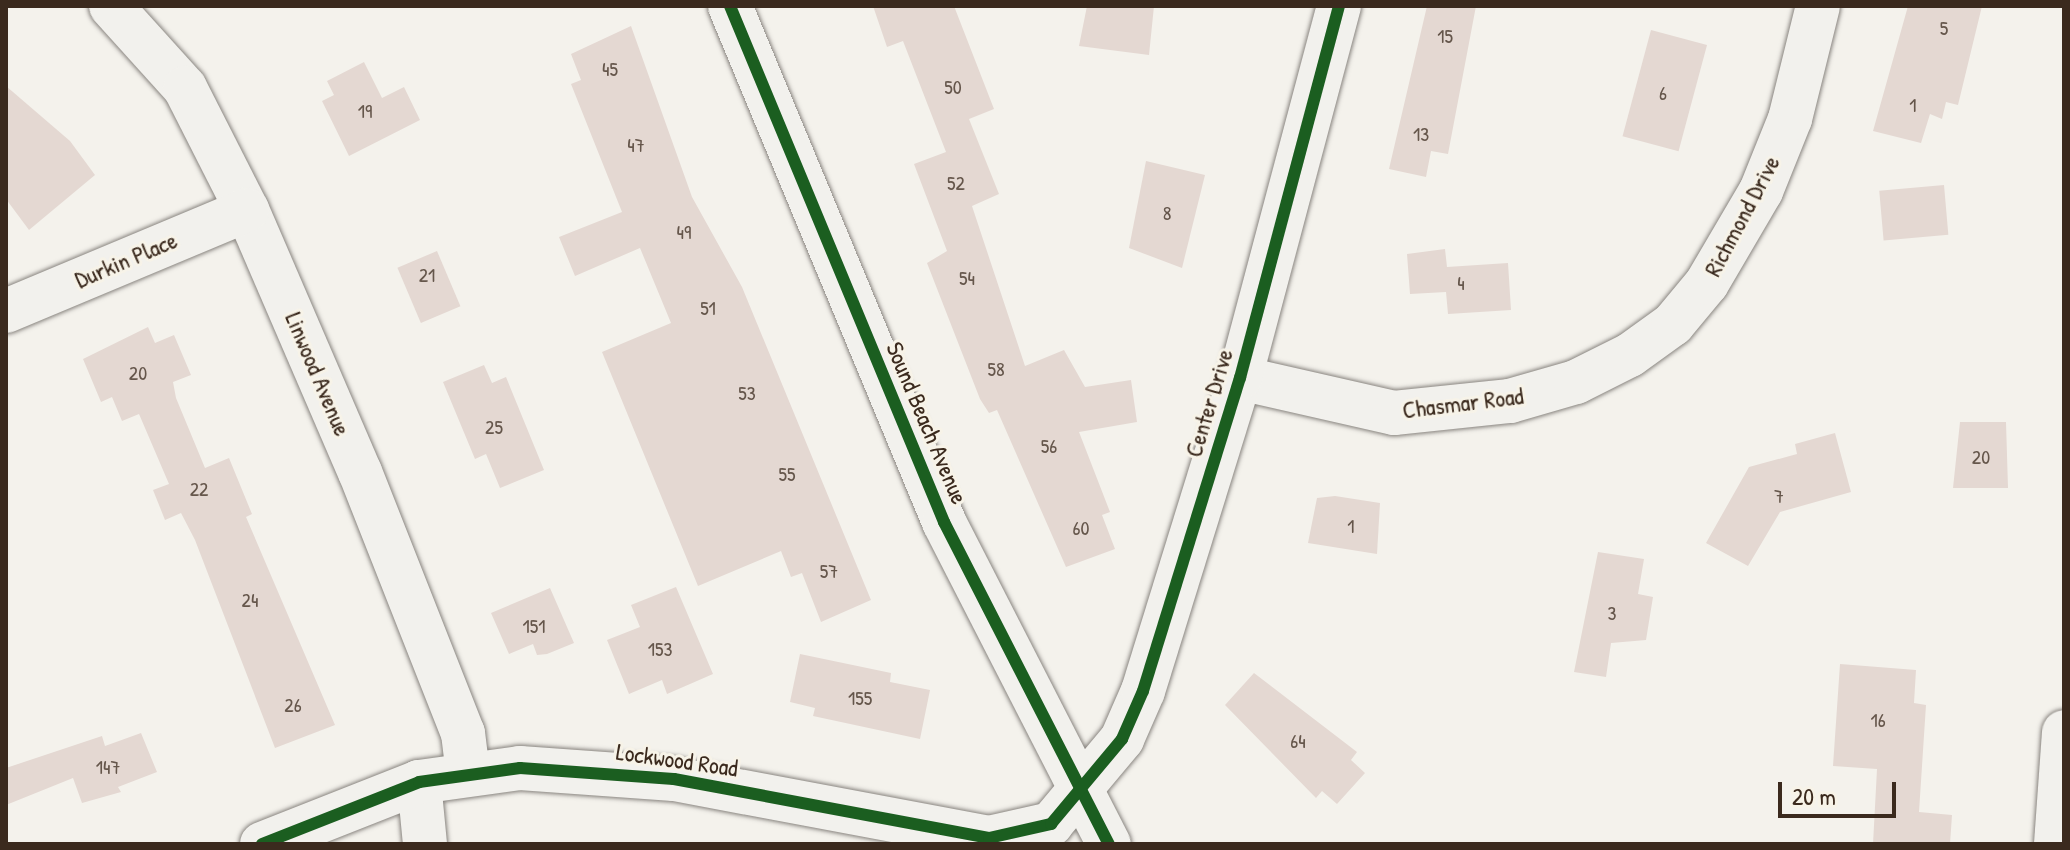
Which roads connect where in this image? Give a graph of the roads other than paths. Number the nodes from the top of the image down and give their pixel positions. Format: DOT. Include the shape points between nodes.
graph roads {
  1 [pos="111,6"];
  2 [pos="730,6"];
  3 [pos="1339,6"];
  4 [pos="1818,6"];
  5 [pos="247,210"];
  6 [pos="6,311"];
  7 [pos="1673,324"];
  8 [pos="1240,378"];
  9 [pos="2064,732"];
  10 [pos="468,772"];
  11 [pos="419,782"];
  12 [pos="1079,795"];
  13 [pos="262,844"];
  14 [pos="425,844"];
  15 [pos="1109,844"];
  16 [pos="2056,844"];
  1 -- 5 [label="street, Linwood Avenue" via="185,88"];
  2 -- 12 [label="street, Sound Beach Avenue" via="944,522"];
  3 -- 8 [label="street, Center Drive"];
  4 -- 7 [label="street, Richmond Drive" via="1790,119 1761,191 1707,283"];
  5 -- 6 [label="street, Durkin Place"];
  5 -- 10 [label="street, Linwood Avenue" via="463,733"];
  7 -- 8 [label="street, Chasmar Road" via="1576,382 1510,401 1394,413"];
  8 -- 12 [label="street, Center Drive" via="1143,691 1122,739"];
  9 -- 16 [label="street"];
  10 -- 11 [label="street, Lockwood Road"];
  10 -- 12 [label="street, Lockwood Road" via="556,768 674,779 989,838 1051,824"];
  11 -- 13 [label="street, Lockwood Road"];
  11 -- 14 [label="street"];
  12 -- 15 [label="street, Sound Beach Avenue"];
}
